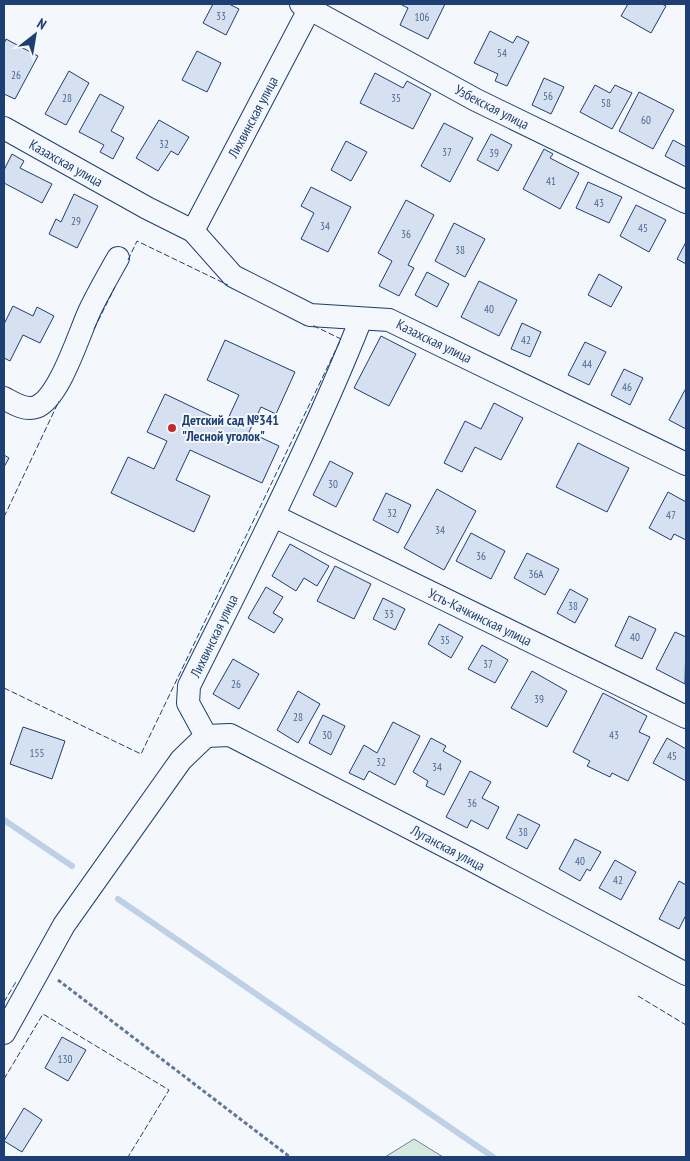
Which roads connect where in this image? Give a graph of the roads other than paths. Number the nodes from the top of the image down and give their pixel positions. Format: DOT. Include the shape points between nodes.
graph roads {
  1 [pos="308,5"];
  2 [pos="4,128"];
  3 [pos="686,202"];
  4 [pos="194,231"];
  5 [pos="118,258"];
  6 [pos="361,319"];
  7 [pos="4,398"];
  8 [pos="686,464"];
  9 [pos="274,516"];
  10 [pos="686,717"];
  11 [pos="206,736"];
  12 [pos="686,974"];
  13 [pos="4,1033"];
  1 -- 3 [label="street, Узбекская улица" via="476,100"];
  1 -- 4 [label="street, Лихвинская улица"];
  2 -- 4 [label="street, Казахская улица"];
  4 -- 6 [label="street, Казахская улица" via="234,276 310,315"];
  5 -- 7 [label="street" via="89,312 55,389 36,407 21,406"];
  6 -- 8 [label="street, Казахская улица" via="389,320"];
  6 -- 9 [label="street, Лихвинская улица"];
  9 -- 10 [label="street, Усть-Качкинская улица"];
  9 -- 11 [label="street, Лихвинская улица" via="189,686 188,703"];
  11 -- 12 [label="street, Луганская улица" via="230,735"];
  11 -- 13 [label="street" via="181,760 64,925"];
}
